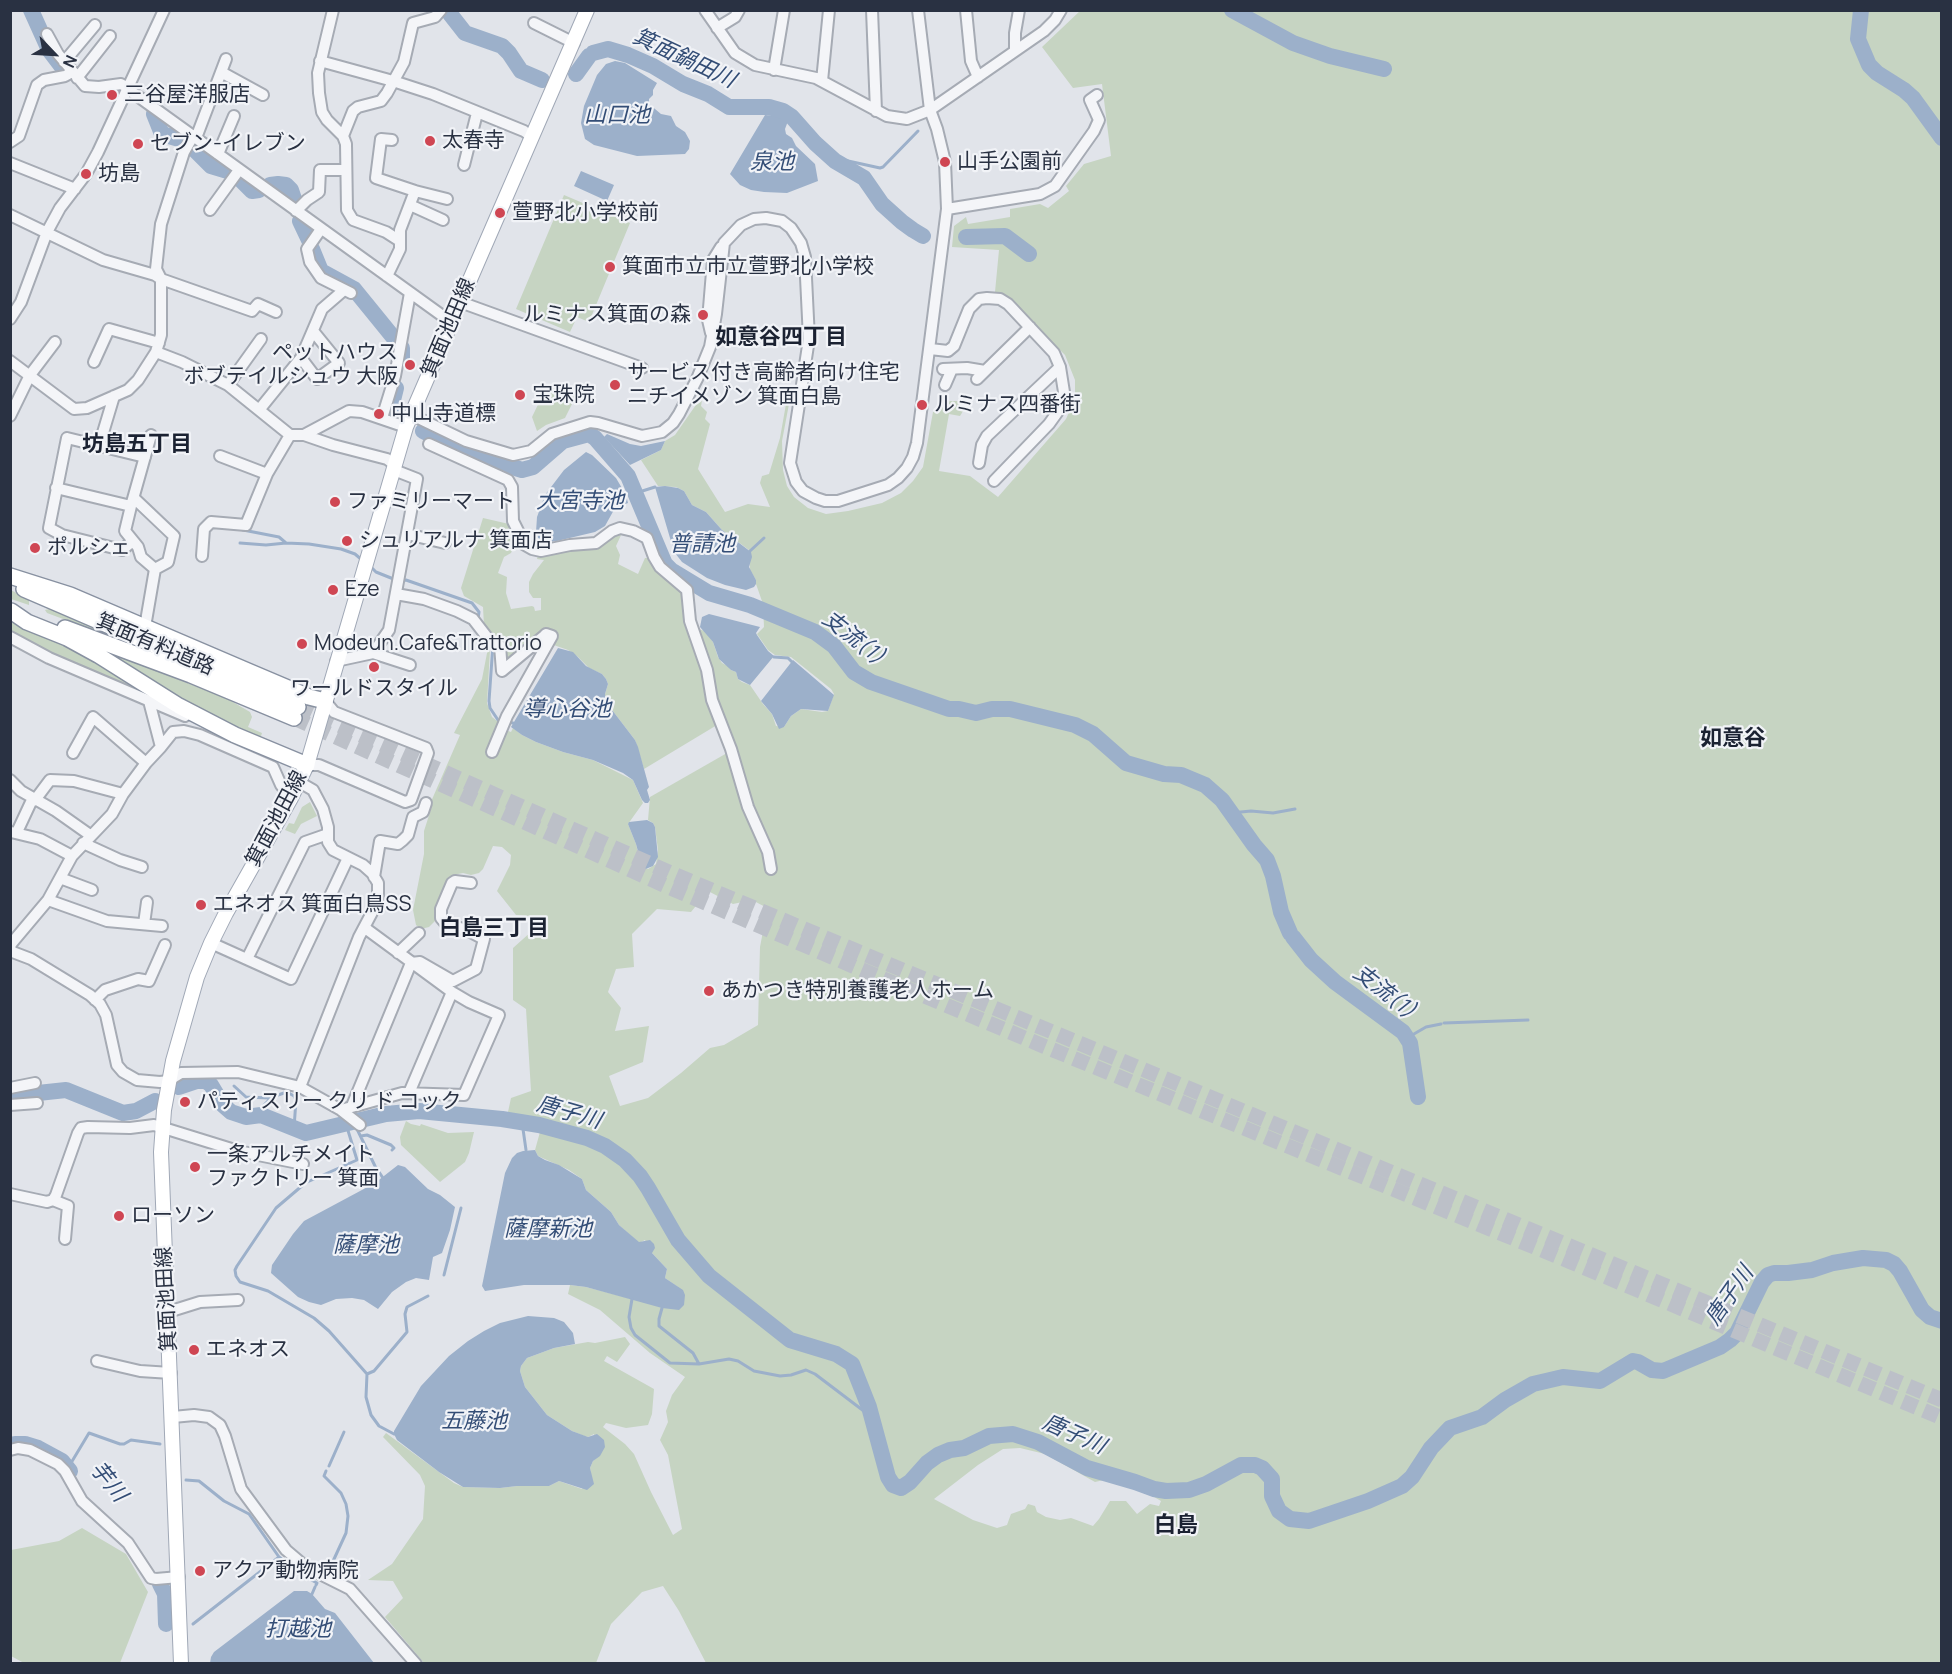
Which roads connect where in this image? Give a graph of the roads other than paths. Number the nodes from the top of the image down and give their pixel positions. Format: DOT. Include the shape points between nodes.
graph roads {
  1 [pos="164,10"];
  2 [pos="333,10"];
  3 [pos="441,10"];
  4 [pos="587,10"];
  5 [pos="705,10"];
  6 [pos="740,10"];
  7 [pos="784,10"];
  8 [pos="829,10"];
  9 [pos="872,10"];
  10 [pos="918,10"];
  11 [pos="966,10"];
  12 [pos="1019,10"];
  13 [pos="1061,10"];
  14 [pos="534,23"];
  15 [pos="95,24"];
  16 [pos="717,28"];
  17 [pos="47,34"];
  18 [pos="110,36"];
  19 [pos="574,43"];
  20 [pos="1015,51"];
  21 [pos="226,59"];
  22 [pos="320,61"];
  23 [pos="64,62"];
  24 [pos="774,70"];
  25 [pos="221,72"];
  26 [pos="74,75"];
  27 [pos="978,77"];
  28 [pos="393,81"];
  29 [pos="822,81"];
  30 [pos="128,88"];
  31 [pos="264,95"];
  32 [pos="1097,95"];
  33 [pos="930,110"];
  34 [pos="876,111"];
  35 [pos="477,113"];
  36 [pos="234,117"];
  37 [pos="343,136"];
  38 [pos="194,137"];
  39 [pos="532,137"];
  40 [pos="392,140"];
  41 [pos="10,142"];
  42 [pos="218,154"];
  43 [pos="10,163"];
  44 [pos="464,165"];
  45 [pos="239,170"];
  46 [pos="345,170"];
  47 [pos="75,189"];
  48 [pos="415,191"];
  49 [pos="447,200"];
  50 [pos="410,205"];
  51 [pos="946,209"];
  52 [pos="210,210"];
  53 [pos="296,212"];
  54 [pos="10,215"];
  55 [pos="443,220"];
  56 [pos="321,229"];
  57 [pos="47,232"];
  58 [pos="400,241"];
  59 [pos="387,276"];
  60 [pos="161,279"];
  61 [pos="410,293"];
  62 [pos="460,302"];
  63 [pos="276,312"];
  64 [pos="10,319"];
  65 [pos="451,322"];
  66 [pos="1030,327"];
  67 [pos="313,331"];
  68 [pos="261,339"];
  69 [pos="56,342"];
  70 [pos="157,348"];
  71 [pos="930,349"];
  72 [pos="300,358"];
  73 [pos="10,362"];
  74 [pos="94,362"];
  75 [pos="1060,366"];
  76 [pos="642,368"];
  77 [pos="30,375"];
  78 [pos="228,385"];
  79 [pos="945,385"];
  80 [pos="114,396"];
  81 [pos="259,410"];
  82 [pos="10,416"];
  83 [pos="382,418"];
  84 [pos="409,421"];
  85 [pos="151,435"];
  86 [pos="290,435"];
  87 [pos="304,435"];
  88 [pos="429,444"];
  89 [pos="99,446"];
  90 [pos="463,449"];
  91 [pos="220,456"];
  92 [pos="145,457"];
  93 [pos="979,463"];
  94 [pos="394,467"];
  95 [pos="267,474"];
  96 [pos="994,481"];
  97 [pos="56,488"];
  98 [pos="132,502"];
  99 [pos="407,534"];
  100 [pos="133,541"];
  101 [pos="445,543"];
  102 [pos="202,556"];
  103 [pos="155,569"];
  104 [pos="10,576"];
  105 [pos="10,584"];
  106 [pos="396,594"];
  107 [pos="11,611"];
  108 [pos="145,627"];
  109 [pos="10,637"];
  110 [pos="374,653"];
  111 [pos="336,661"];
  112 [pos="410,665"];
  113 [pos="149,701"];
  114 [pos="325,701"];
  115 [pos="214,723"];
  116 [pos="160,747"];
  117 [pos="492,752"];
  118 [pos="73,753"];
  119 [pos="146,763"];
  120 [pos="306,765"];
  121 [pos="10,780"];
  122 [pos="299,782"];
  123 [pos="123,794"];
  124 [pos="291,798"];
  125 [pos="35,800"];
  126 [pos="426,803"];
  127 [pos="14,832"];
  128 [pos="328,833"];
  129 [pos="87,839"];
  130 [pos="72,856"];
  131 [pos="348,858"];
  132 [pos="142,867"];
  133 [pos="771,869"];
  134 [pos="60,878"];
  135 [pos="374,878"];
  136 [pos="471,883"];
  137 [pos="92,890"];
  138 [pos="48,900"];
  139 [pos="147,902"];
  140 [pos="144,924"];
  141 [pos="162,926"];
  142 [pos="365,928"];
  143 [pos="419,933"];
  144 [pos="212,943"];
  145 [pos="165,945"];
  146 [pos="10,950"];
  147 [pos="398,953"];
  148 [pos="247,959"];
  149 [pos="411,963"];
  150 [pos="452,992"];
  151 [pos="95,1000"];
  152 [pos="168,1081"];
  153 [pos="35,1083"];
  154 [pos="300,1087"];
  155 [pos="10,1088"];
  156 [pos="410,1093"];
  157 [pos="37,1103"];
  158 [pos="10,1105"];
  159 [pos="346,1108"];
  160 [pos="357,1122"];
  161 [pos="163,1127"];
  162 [pos="303,1164"];
  163 [pos="10,1194"];
  164 [pos="53,1200"];
  165 [pos="65,1239"];
  166 [pos="238,1300"];
  167 [pos="168,1312"];
  168 [pos="97,1361"];
  169 [pos="171,1373"];
  170 [pos="173,1417"];
  171 [pos="10,1450"];
  172 [pos="178,1576"];
  173 [pos="181,1664"];
  174 [pos="416,1664"];
  1 -- 30 [label="street"];
  2 -- 22 [label="street"];
  3 -- 28 [label="street" via="435,17 413,23 404,62"];
  4 -- 19 [label="main road, 箕面池田線"];
  5 -- 16 [label="street"];
  6 -- 16 [label="street"];
  7 -- 24 [label="street"];
  8 -- 29 [label="street"];
  9 -- 34 [label="street"];
  10 -- 33 [label="street"];
  11 -- 27 [label="street" via="971,61"];
  12 -- 20 [label="street"];
  13 -- 20 [label="street" via="1047,28"];
  14 -- 19 [label="street"];
  15 -- 23 [label="street"];
  16 -- 24 [label="street" via="735,53 755,65"];
  17 -- 23 [label="street"];
  18 -- 26 [label="street"];
  19 -- 39 [label="main road, 箕面池田線"];
  20 -- 27 [label="street"];
  21 -- 25 [label="street"];
  22 -- 28 [label="street"];
  22 -- 37 [label="street" via="322,112"];
  23 -- 26 [label="street"];
  24 -- 29 [label="street"];
  25 -- 31 [label="street"];
  25 -- 38 [label="street"];
  26 -- 30 [label="street" via="88,87 121,84"];
  26 -- 41 [label="street" via="44,80 37,85 19,136"];
  27 -- 33 [label="street"];
  28 -- 35 [label="street"];
  28 -- 37 [label="street" via="381,101 353,111"];
  29 -- 34 [label="street"];
  30 -- 38 [label="street"];
  30 -- 47 [label="street" via="98,152"];
  32 -- 51 [label="street" via="1090,100 1098,120 1094,131 1055,186 1040,194"];
  33 -- 34 [label="street" via="907,118"];
  33 -- 51 [label="street" via="945,162"];
  35 -- 39 [label="street"];
  35 -- 44 [label="street"];
  36 -- 42 [label="street"];
  37 -- 46 [label="street" via="347,148"];
  38 -- 42 [label="street"];
  38 -- 60 [label="street" via="184,152 161,224 156,269"];
  39 -- 62 [label="main road, 箕面池田線"];
  40 -- 48 [label="street" via="381,139 376,178"];
  42 -- 45 [label="street"];
  43 -- 47 [label="street"];
  45 -- 52 [label="street"];
  45 -- 53 [label="street"];
  46 -- 53 [label="street" via="320,170 319,192"];
  46 -- 58 [label="street" via="351,218"];
  47 -- 57 [label="street"];
  48 -- 49 [label="street"];
  48 -- 50 [label="street"];
  50 -- 55 [label="street"];
  50 -- 58 [label="street"];
  51 -- 71 [label="street"];
  53 -- 56 [label="street"];
  54 -- 57 [label="street"];
  56 -- 59 [label="street"];
  56 -- 67 [label="street" via="307,249 310,262 321,278 348,292 322,309"];
  57 -- 60 [label="street" via="103,260"];
  57 -- 64 [label="street" via="21,302"];
  58 -- 59 [label="street"];
  59 -- 61 [label="street"];
  60 -- 63 [label="street" via="252,312 258,304"];
  60 -- 70 [label="street" via="161,335"];
  61 -- 65 [label="street"];
  61 -- 83 [label="street" via="395,376"];
  62 -- 65 [label="main road, 箕面池田線"];
  62 -- 76 [label="street"];
  65 -- 84 [label="main road, 箕面池田線"];
  66 -- 71 [label="street" via="1008,304 987,298 969,309 954,346 948,351"];
  66 -- 75 [label="street" via="1054,352"];
  66 -- 79 [label="street" via="981,375 947,369"];
  67 -- 72 [label="street"];
  67 -- 72 [label="street" via="339,363 317,379"];
  68 -- 78 [label="street"];
  69 -- 77 [label="street"];
  70 -- 74 [label="street" via="109,329"];
  70 -- 78 [label="street"];
  70 -- 80 [label="street" via="138,380"];
  71 -- 90 [label="street" via="917,443 913,457 898,478 881,489 838,501 816,498 800,488 790,463 809,339 805,257 801,243 785,223 766,218 749,220 724,243 705,362 679,414 667,429 642,436 590,422 552,434 531,451 513,455"];
  72 -- 81 [label="street"];
  73 -- 77 [label="street"];
  75 -- 93 [label="street" via="987,436"];
  75 -- 96 [label="street" via="1064,392 1059,410"];
  77 -- 80 [label="street" via="74,409 87,408"];
  77 -- 82 [label="street"];
  78 -- 81 [label="street"];
  80 -- 89 [label="street"];
  81 -- 86 [label="street"];
  83 -- 84 [label="street"];
  83 -- 87 [label="street" via="349,411"];
  84 -- 90 [label="street"];
  84 -- 94 [label="main road, 箕面池田線"];
  85 -- 92 [label="street"];
  86 -- 87 [label="street"];
  86 -- 95 [label="street"];
  87 -- 94 [label="street" via="387,459"];
  88 -- 90 [label="street"];
  89 -- 92 [label="street"];
  89 -- 97 [label="street" via="66,438"];
  90 -- 133 [label="street" via="508,480 512,487 513,521 525,545 541,551 596,543 621,528 633,531 647,538 660,567 685,587 690,621 707,670 712,700"];
  91 -- 95 [label="street"];
  92 -- 98 [label="street"];
  94 -- 99 [label="street" via="417,478"];
  94 -- 111 [label="main road, 箕面池田線"];
  95 -- 102 [label="street" via="246,525 211,522 204,529"];
  97 -- 98 [label="street"];
  97 -- 100 [label="street" via="49,528 122,550"];
  98 -- 100 [label="street" via="125,531"];
  98 -- 103 [label="street" via="174,536 168,562"];
  99 -- 101 [label="street"];
  99 -- 106 [label="street"];
  100 -- 103 [label="street" via="141,557"];
  103 -- 108 [label="street"];
  104 -- 108 [label="highway" via="70,595"];
  105 -- 107 [label="highway, 箕面有料道路" via="296,713"];
  106 -- 110 [label="street" via="389,630"];
  106 -- 117 [label="street" via="424,599 473,620 500,646 502,671 546,634 552,636 504,722"];
  107 -- 115 [label="highway" via="87,648 179,706"];
  108 -- 114 [label="highway"];
  109 -- 113 [label="street"];
  110 -- 111 [label="street"];
  110 -- 112 [label="street"];
  111 -- 114 [label="main road, 箕面池田線"];
  113 -- 115 [label="street" via="203,723"];
  113 -- 116 [label="street"];
  114 -- 120 [label="main road, 箕面池田線"];
  114 -- 120 [label="street" via="334,712 426,748 428,753 411,800 405,802 319,765"];
  115 -- 120 [label="highway"];
  116 -- 119 [label="street"];
  116 -- 124 [label="street" via="173,732 200,735 273,767"];
  118 -- 119 [label="street" via="93,717"];
  119 -- 123 [label="street"];
  120 -- 122 [label="main road, 箕面池田線"];
  121 -- 125 [label="street"];
  122 -- 124 [label="main road, 箕面池田線"];
  122 -- 128 [label="street" via="313,790 323,809"];
  123 -- 125 [label="street" via="74,781 50,780"];
  123 -- 129 [label="street" via="112,814"];
  124 -- 144 [label="main road, 箕面池田線"];
  125 -- 127 [label="street"];
  125 -- 129 [label="street" via="56,811"];
  126 -- 135 [label="street" via="423,812 413,817 403,840 398,844 380,841"];
  127 -- 130 [label="street" via="40,839"];
  128 -- 131 [label="street" via="333,849"];
  128 -- 148 [label="street" via="305,842"];
  129 -- 130 [label="street"];
  129 -- 132 [label="street" via="120,860"];
  130 -- 134 [label="street"];
  131 -- 135 [label="street" via="363,865"];
  131 -- 148 [label="street" via="291,980"];
  134 -- 137 [label="street"];
  134 -- 138 [label="street"];
  135 -- 142 [label="street" via="378,883 377,903"];
  136 -- 149 [label="street" via="452,883 441,918 446,924 484,939 476,969 453,981 420,962"];
  138 -- 140 [label="street" via="107,921"];
  138 -- 146 [label="street"];
  139 -- 140 [label="street"];
  140 -- 141 [label="street"];
  142 -- 147 [label="street"];
  142 -- 154 [label="street"];
  143 -- 147 [label="street"];
  144 -- 148 [label="street"];
  144 -- 152 [label="main road, 箕面池田線" via="197,977"];
  145 -- 151 [label="street" via="150,981 138,979 105,990"];
  146 -- 151 [label="street"];
  147 -- 149 [label="street"];
  149 -- 150 [label="street"];
  149 -- 159 [label="street"];
  150 -- 156 [label="street"];
  150 -- 156 [label="street" via="499,1015 464,1095"];
  151 -- 152 [label="street" via="106,1015 117,1065 123,1072 144,1082"];
  152 -- 154 [label="street" via="181,1073 238,1072"];
  152 -- 161 [label="main road, 箕面池田線"];
  153 -- 155 [label="street"];
  154 -- 159 [label="street"];
  156 -- 159 [label="street"];
  157 -- 158 [label="street"];
  159 -- 160 [label="street"];
  161 -- 162 [label="street" via="238,1152"];
  161 -- 164 [label="street" via="81,1128"];
  161 -- 167 [label="main road, 箕面池田線"];
  163 -- 164 [label="street"];
  164 -- 165 [label="street" via="68,1206"];
  166 -- 167 [label="street" via="200,1302"];
  167 -- 169 [label="main road, 箕面池田線"];
  168 -- 169 [label="street"];
  169 -- 170 [label="main road, 箕面池田線"];
  170 -- 172 [label="main road, 箕面池田線"];
  170 -- 174 [label="street" via="209,1417 220,1425 241,1490 286,1550 306,1567 350,1589"];
  171 -- 172 [label="street" via="30,1450 58,1464 82,1501 128,1544 152,1578"];
  172 -- 173 [label="main road, 箕面池田線"];
}
